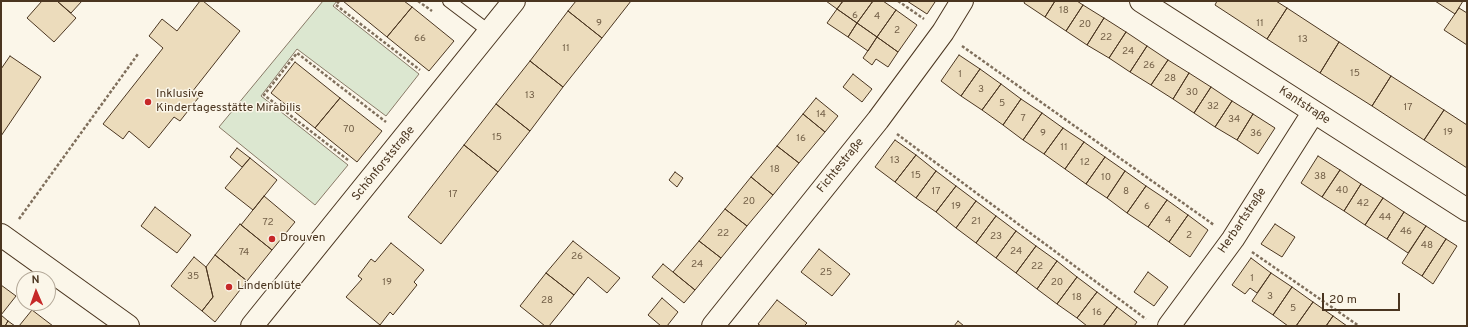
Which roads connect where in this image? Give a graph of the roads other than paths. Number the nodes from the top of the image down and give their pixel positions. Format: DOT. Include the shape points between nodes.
graph roads {
  1 [pos="449,1"];
  2 [pos="514,1"];
  3 [pos="962,1"];
  4 [pos="1141,1"];
  5 [pos="490,32"];
  6 [pos="1314,113"];
  7 [pos="1467,210"];
  8 [pos="3,237"];
  9 [pos="1159,324"];
  10 [pos="128,326"];
  11 [pos="252,326"];
  12 [pos="713,326"];
  1 -- 5 [label="lane"];
  2 -- 5 [label="street, Schönforststraße"];
  3 -- 12 [label="street, Fichtestraße" via="943,32 878,120"];
  4 -- 6 [label="street, Kantstraße"];
  5 -- 11 [label="street, Schönforststraße"];
  6 -- 7 [label="street, Kantstraße"];
  6 -- 9 [label="street, Herbartstraße" via="1233,239"];
  8 -- 10 [label="street"];
}
